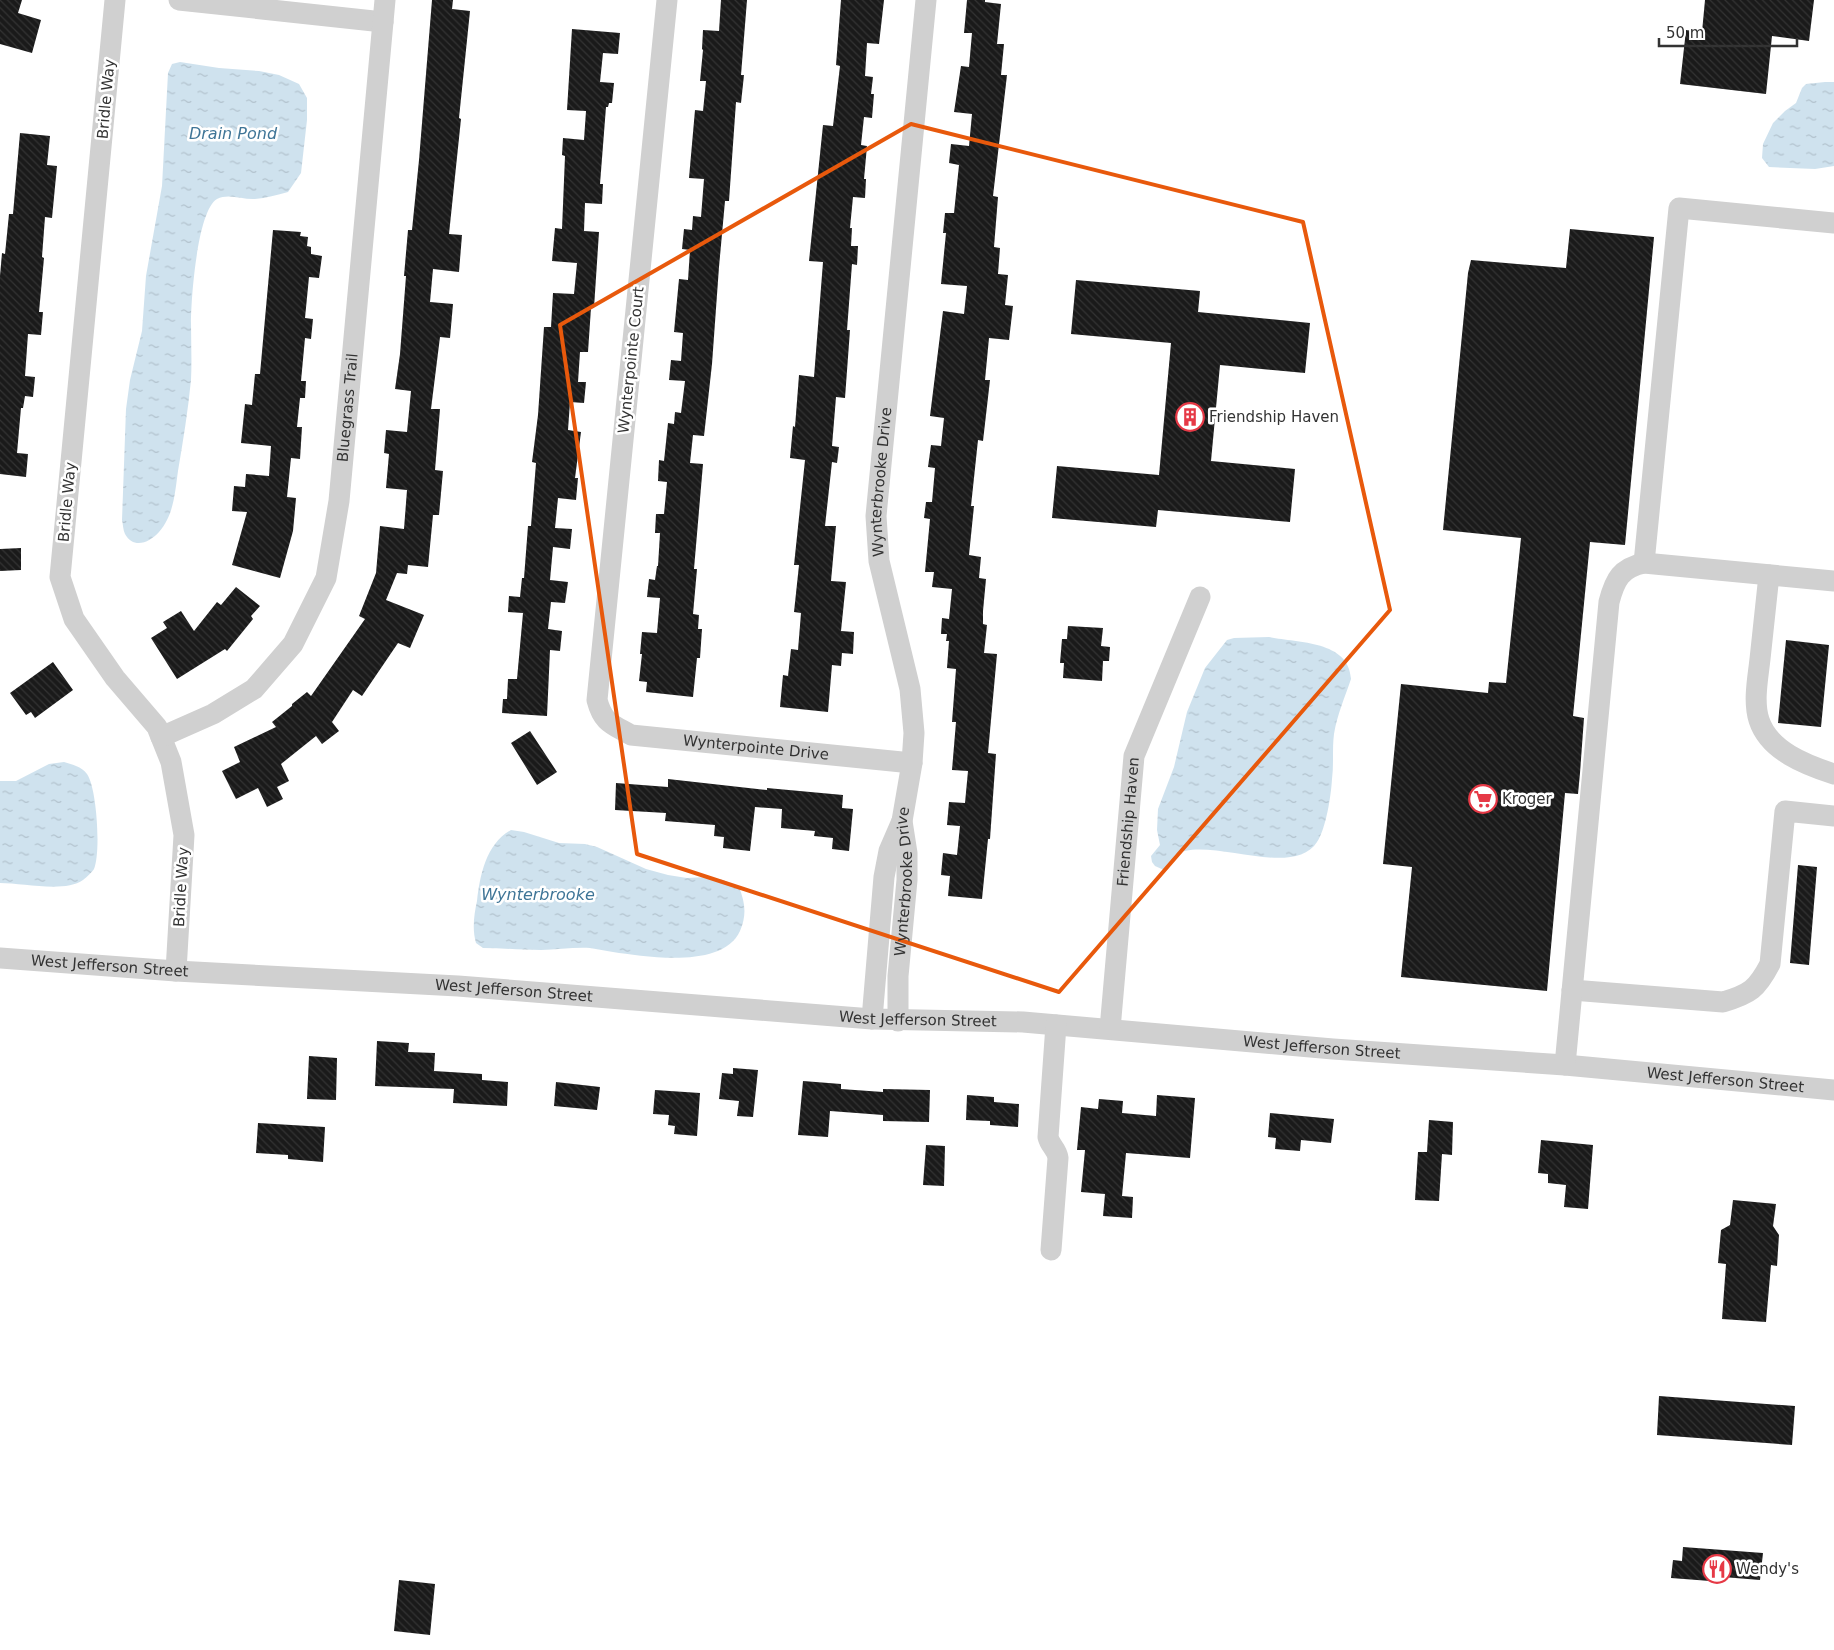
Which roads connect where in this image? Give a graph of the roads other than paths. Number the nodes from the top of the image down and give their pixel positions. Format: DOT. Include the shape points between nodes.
graph roads {
  1 [pos="115,0"];
  2 [pos="179,0"];
  3 [pos="385,0"];
  4 [pos="667,0"];
  5 [pos="926,0"];
  6 [pos="383,22"];
  7 [pos="1834,223"];
  8 [pos="1644,563"];
  9 [pos="1769,575"];
  10 [pos="1834,581"];
  11 [pos="1200,597"];
  12 [pos="604,719"];
  13 [pos="161,737"];
  14 [pos="912,763"];
  15 [pos="1834,774"];
  16 [pos="1834,816"];
  17 [pos="902,821"];
  18 [pos="0,958"];
  19 [pos="176,971"];
  20 [pos="1572,990"];
  21 [pos="872,1020"];
  22 [pos="898,1020"];
  23 [pos="1056,1025"];
  24 [pos="1110,1029"];
  25 [pos="1565,1065"];
  26 [pos="1834,1090"];
  27 [pos="1051,1250"];
  1 -- 13 [label="street, Bridle Way" via="60,577 74,619 115,678 157,727"];
  2 -- 6 [label="street"];
  3 -- 6 [label="street, Bluegrass Trail"];
  4 -- 12 [label="street, Wynterpointe Court" via="597,700"];
  5 -- 14 [label="street, Wynterbrooke Drive" via="876,516 879,561 910,689 914,733"];
  6 -- 13 [label="street, Bluegrass Trail" via="339,501 326,578 293,644 254,689 213,714"];
  7 -- 8 [label="street" via="1678,208"];
  8 -- 9 [label="street"];
  8 -- 20 [label="street" via="1630,566 1621,574 1609,602"];
  9 -- 10 [label="street"];
  9 -- 15 [label="street" via="1757,688 1759,719 1767,734 1787,754"];
  11 -- 24 [label="street, Friendship Haven" via="1134,756"];
  12 -- 14 [label="street, Wynterpointe Drive" via="631,735"];
  13 -- 19 [label="street, Bridle Way" via="171,762 184,835"];
  14 -- 17 [label="street, Wynterbrooke Drive"];
  16 -- 20 [label="street" via="1785,811 1770,964 1761,981 1745,995 1724,1002"];
  17 -- 21 [label="street" via="889,851 884,877"];
  17 -- 22 [label="street, Wynterbrooke Drive" via="907,862 898,976"];
  18 -- 19 [label="street, West Jefferson Street"];
  19 -- 21 [label="street, West Jefferson Street" via="458,986"];
  20 -- 25 [label="street"];
  21 -- 22 [label="street, West Jefferson Street"];
  22 -- 23 [label="street, West Jefferson Street"];
  23 -- 24 [label="street, West Jefferson Street"];
  23 -- 27 [label="street" via="1048,1137 1058,1153"];
  24 -- 25 [label="street, West Jefferson Street"];
  25 -- 26 [label="street, West Jefferson Street"];
}
